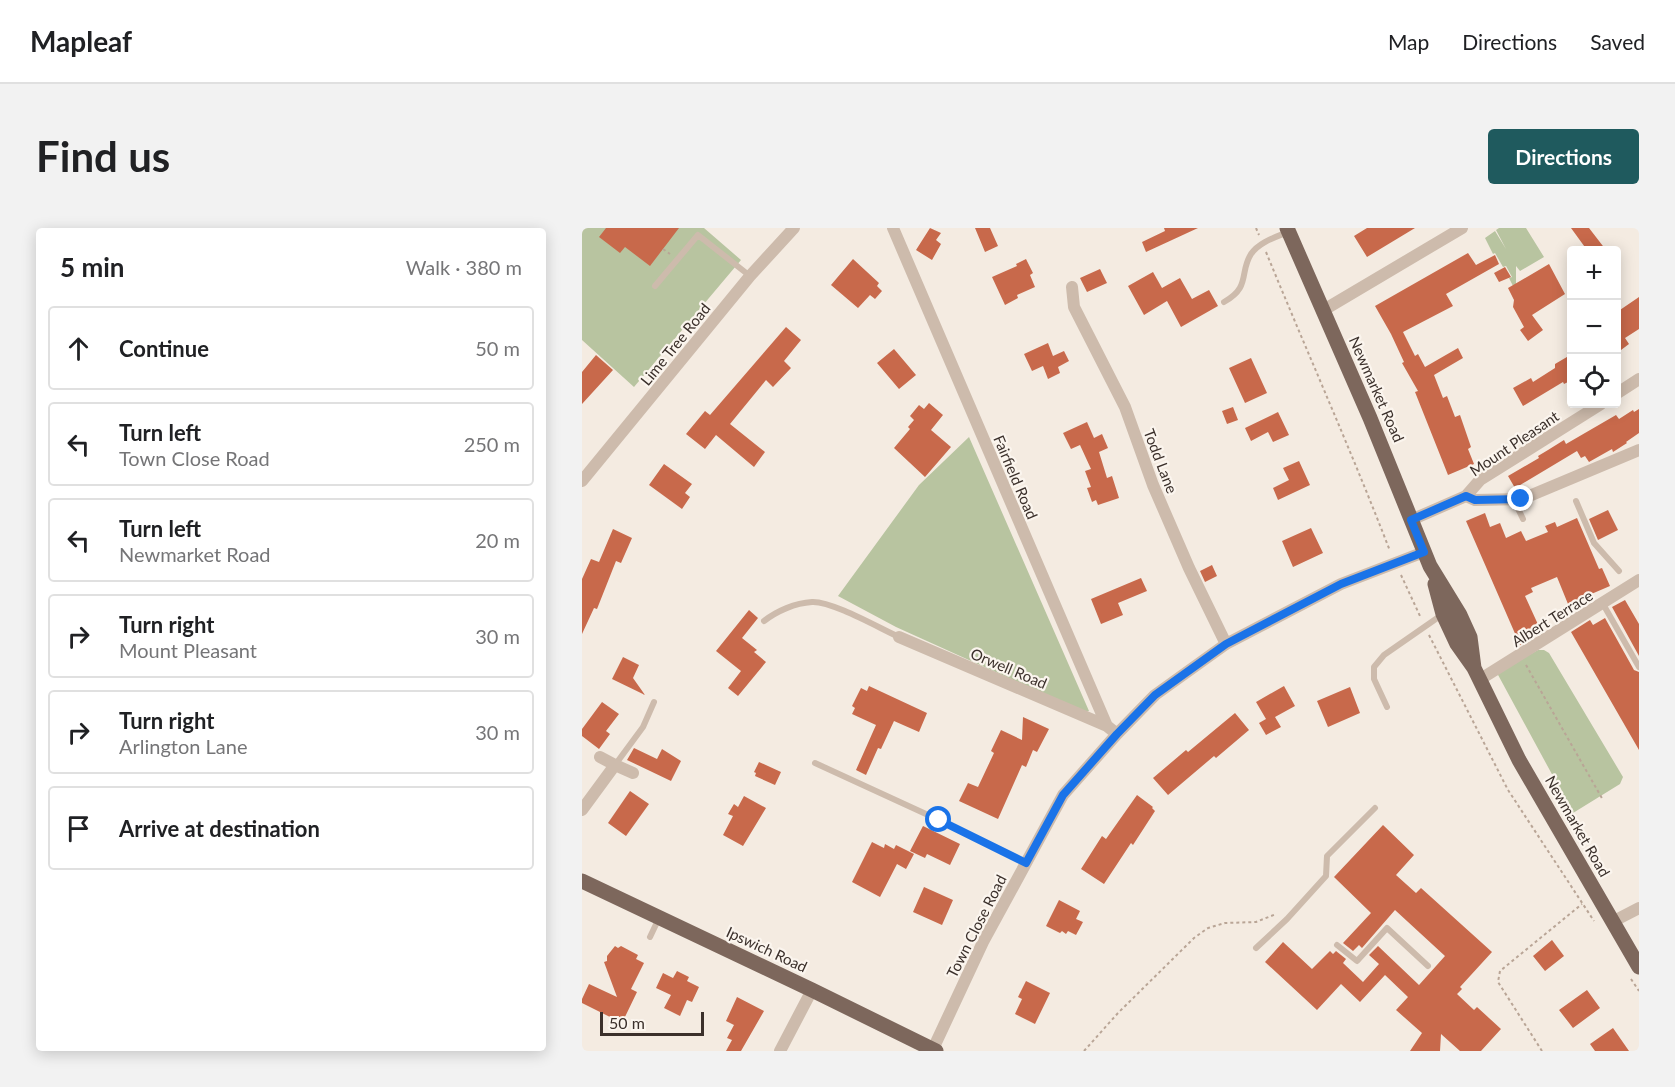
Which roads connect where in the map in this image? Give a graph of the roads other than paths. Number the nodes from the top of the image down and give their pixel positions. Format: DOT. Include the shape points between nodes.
graph roads {
  1 [pos="694,228"];
  2 [pos="794,228"];
  3 [pos="894,228"];
  4 [pos="1462,228"];
  5 [pos="1288,230"];
  6 [pos="698,235"];
  7 [pos="750,276"];
  8 [pos="655,286"];
  9 [pos="1072,287"];
  10 [pos="1224,302"];
  11 [pos="1322,311"];
  12 [pos="1639,379"];
  13 [pos="1621,391"];
  14 [pos="1595,408"];
  15 [pos="1639,450"];
  16 [pos="582,481"];
  17 [pos="1466,496"];
  18 [pos="1514,499"];
  19 [pos="1576,501"];
  20 [pos="1523,519"];
  21 [pos="1411,520"];
  22 [pos="1427,559"];
  23 [pos="1619,571"];
  24 [pos="1639,580"];
  25 [pos="1604,604"];
  26 [pos="1443,614"];
  27 [pos="764,621"];
  28 [pos="899,637"];
  29 [pos="1226,644"];
  30 [pos="1639,667"];
  31 [pos="1477,674"];
  32 [pos="654,702"];
  33 [pos="1387,706"];
  34 [pos="1112,730"];
  35 [pos="600,757"];
  36 [pos="815,763"];
  37 [pos="615,765"];
  38 [pos="633,773"];
  39 [pos="1375,808"];
  40 [pos="582,810"];
  41 [pos="1026,863"];
  42 [pos="582,881"];
  43 [pos="1639,908"];
  44 [pos="659,918"];
  45 [pos="1612,922"];
  46 [pos="650,937"];
  47 [pos="1337,945"];
  48 [pos="1256,948"];
  49 [pos="1428,966"];
  50 [pos="1639,967"];
  51 [pos="812,990"];
  52 [pos="934,1050"];
  53 [pos="780,1051"];
  1 -- 6 [label="lane"];
  2 -- 7 [label="street, Lime Tree Road"];
  3 -- 34 [label="street, Fairfield Road"];
  4 -- 11 [label="street"];
  5 -- 10 [label="lane" via="1262,243 1251,255 1242,285 1234,297"];
  5 -- 11 [label="main road, Newmarket Road"];
  6 -- 7 [label="lane"];
  6 -- 8 [label="lane"];
  7 -- 16 [label="street, Lime Tree Road"];
  9 -- 29 [label="street, Todd Lane" via="1074,307 1125,407 1158,495"];
  11 -- 21 [label="main road, Newmarket Road" via="1371,418"];
  12 -- 13 [label="street"];
  14 -- 17 [label="street, Mount Pleasant" via="1480,480"];
  15 -- 18 [label="street"];
  17 -- 18 [label="street" via="1475,500"];
  17 -- 21 [label="street, Mount Pleasant"];
  18 -- 20 [label="lane"];
  19 -- 23 [label="lane" via="1594,543"];
  21 -- 22 [label="main road, Newmarket Road"];
  22 -- 26 [label="main road, Newmarket Road"];
  22 -- 29 [label="street, Town Close Road" via="1341,584"];
  22 -- 31 [label="main road, Newmarket Road" via="1470,637"];
  24 -- 25 [label="street, Albert Terrace"];
  25 -- 30 [label="lane"];
  25 -- 31 [label="street, Albert Terrace" via="1520,655"];
  26 -- 31 [label="main road, Newmarket Road" via="1456,644"];
  26 -- 33 [label="lane" via="1384,655 1374,667 1374,679"];
  27 -- 28 [label="lane" via="787,608 813,602 830,605"];
  28 -- 34 [label="street, Orwell Road"];
  29 -- 34 [label="street, Town Close Road"];
  31 -- 45 [label="main road, Newmarket Road" via="1519,760"];
  32 -- 37 [label="lane" via="643,728"];
  34 -- 41 [label="street, Town Close Road" via="1063,795"];
  35 -- 37 [label="street"];
  36 -- 41 [label="lane"];
  37 -- 38 [label="street"];
  37 -- 40 [label="street"];
  39 -- 48 [label="lane" via="1327,856 1326,876"];
  41 -- 52 [label="street, Town Close Road" via="983,942"];
  42 -- 44 [label="main road, Ipswich Road"];
  43 -- 45 [label="street"];
  44 -- 46 [label="lane"];
  44 -- 51 [label="main road, Ipswich Road"];
  45 -- 50 [label="main road, Newmarket Road"];
  47 -- 49 [label="lane" via="1357,961 1387,928"];
  51 -- 52 [label="main road, Ipswich Road"];
  51 -- 53 [label="street"];
}
